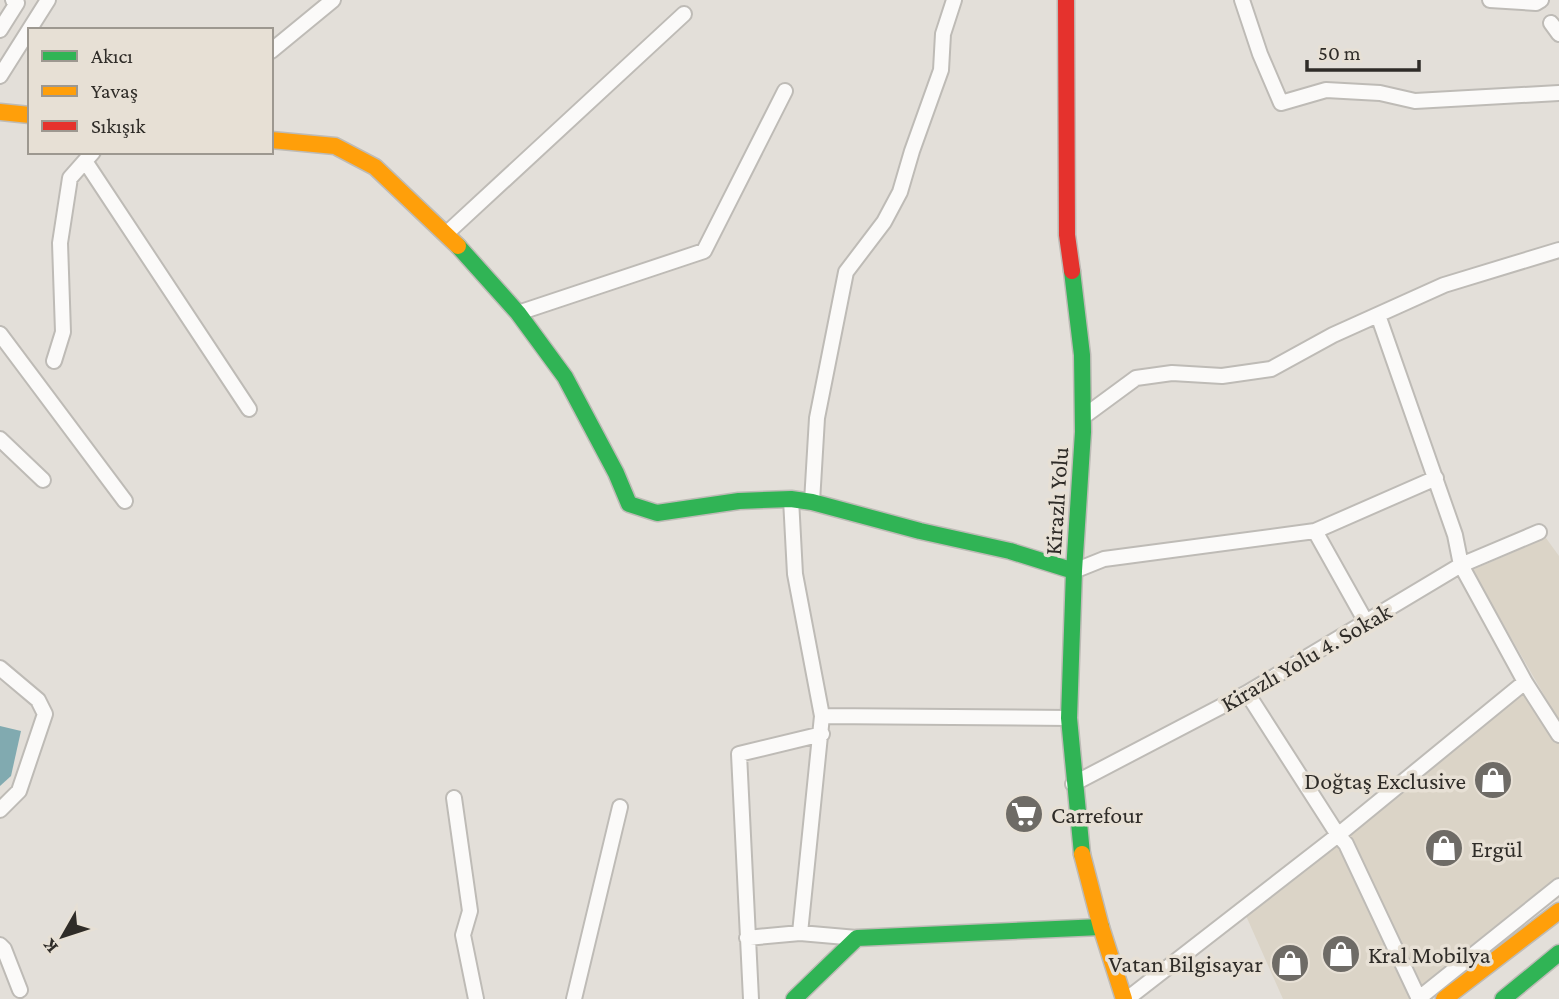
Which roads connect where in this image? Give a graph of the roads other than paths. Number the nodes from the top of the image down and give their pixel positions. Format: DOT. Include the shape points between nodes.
graph roads {
  1 [pos="13,0"];
  2 [pos="48,0"];
  3 [pos="333,0"];
  4 [pos="954,0"];
  5 [pos="1066,0"];
  6 [pos="1242,0"];
  7 [pos="1490,0"];
  8 [pos="1541,0"];
  9 [pos="684,14"];
  10 [pos="30,28"];
  11 [pos="0,30"];
  12 [pos="28,32"];
  13 [pos="273,49"];
  14 [pos="0,76"];
  15 [pos="785,90"];
  16 [pos="1559,93"];
  17 [pos="0,112"];
  18 [pos="28,115"];
  19 [pos="273,140"];
  20 [pos="89,157"];
  21 [pos="447,233"];
  22 [pos="1559,250"];
  23 [pos="518,313"];
  24 [pos="1378,315"];
  25 [pos="0,334"];
  26 [pos="54,361"];
  27 [pos="249,409"];
  28 [pos="1083,417"];
  29 [pos="0,439"];
  30 [pos="1436,478"];
  31 [pos="43,480"];
  32 [pos="791,499"];
  33 [pos="125,501"];
  34 [pos="812,502"];
  35 [pos="1315,531"];
  36 [pos="1539,531"];
  37 [pos="1461,565"];
  38 [pos="1074,572"];
  39 [pos="1366,622"];
  40 [pos="0,668"];
  41 [pos="1525,682"];
  42 [pos="1247,693"];
  43 [pos="822,716"];
  44 [pos="1069,718"];
  45 [pos="821,734"];
  46 [pos="1559,735"];
  47 [pos="1073,784"];
  48 [pos="454,798"];
  49 [pos="620,807"];
  50 [pos="0,810"];
  51 [pos="1338,835"];
  52 [pos="1559,886"];
  53 [pos="1559,911"];
  54 [pos="1559,926"];
  55 [pos="1101,927"];
  56 [pos="800,933"];
  57 [pos="747,938"];
  58 [pos="857,938"];
  59 [pos="0,945"];
  60 [pos="1559,953"];
  61 [pos="1559,968"];
  62 [pos="20,990"];
  63 [pos="475,999"];
  64 [pos="574,999"];
  65 [pos="751,999"];
  66 [pos="794,999"];
  67 [pos="1125,999"];
  68 [pos="1418,999"];
  69 [pos="1444,999"];
  70 [pos="1469,999"];
  71 [pos="1503,999"];
  72 [pos="1522,999"];
  1 -- 11 [label="street" via="17,3"];
  2 -- 10 [label="street"];
  3 -- 13 [label="street"];
  4 -- 34 [label="street" via="943,34 941,70 901,192 846,272 817,418"];
  5 -- 28 [label="main road, Kirazlı Yolu" via="1067,235 1082,355"];
  6 -- 16 [label="street" via="1281,103 1326,90 1380,93 1415,101"];
  7 -- 8 [label="street"];
  9 -- 21 [label="street"];
  12 -- 14 [label="street"];
  15 -- 23 [label="street" via="704,251"];
  17 -- 18 [label="main road"];
  19 -- 21 [label="main road" via="335,146 375,167"];
  20 -- 26 [label="street" via="70,178 60,243 63,332"];
  20 -- 27 [label="street"];
  21 -- 23 [label="main road"];
  22 -- 24 [label="street" via="1444,285"];
  23 -- 32 [label="main road" via="565,377 629,504 657,513"];
  24 -- 28 [label="street" via="1271,369 1222,376 1172,373 1136,378"];
  24 -- 30 [label="street"];
  25 -- 33 [label="street"];
  28 -- 38 [label="main road, Kirazlı Yolu"];
  29 -- 31 [label="street"];
  30 -- 35 [label="street"];
  30 -- 37 [label="street"];
  32 -- 34 [label="main road"];
  32 -- 43 [label="street" via="795,573"];
  34 -- 38 [label="main road" via="1010,551"];
  35 -- 38 [label="street" via="1104,559"];
  35 -- 39 [label="street"];
  36 -- 37 [label="street, Kirazlı Yolu 4. Sokak"];
  37 -- 39 [label="street, Kirazlı Yolu 4. Sokak"];
  37 -- 41 [label="street"];
  38 -- 44 [label="main road, Kirazlı Yolu"];
  39 -- 42 [label="street, Kirazlı Yolu 4. Sokak"];
  40 -- 50 [label="street" via="38,700 45,714 19,791"];
  41 -- 46 [label="street"];
  41 -- 51 [label="street"];
  42 -- 47 [label="street, Kirazlı Yolu 4. Sokak"];
  42 -- 51 [label="street"];
  43 -- 44 [label="street"];
  43 -- 45 [label="street"];
  44 -- 47 [label="main road, Kirazlı Yolu"];
  45 -- 56 [label="street"];
  45 -- 57 [label="street" via="739,754"];
  47 -- 55 [label="main road, Kirazlı Yolu" via="1080,846"];
  48 -- 63 [label="street" via="470,911 463,935"];
  49 -- 64 [label="street"];
  51 -- 67 [label="street"];
  51 -- 68 [label="street"];
  52 -- 68 [label="street"];
  53 -- 69 [label="main road"];
  54 -- 70 [label="main road"];
  55 -- 58 [label="main road"];
  55 -- 67 [label="main road, Kirazlı Yolu"];
  56 -- 57 [label="street"];
  56 -- 58 [label="street"];
  57 -- 65 [label="street"];
  58 -- 66 [label="main road"];
  59 -- 62 [label="street"];
  60 -- 71 [label="main road"];
  61 -- 72 [label="main road"];
}
